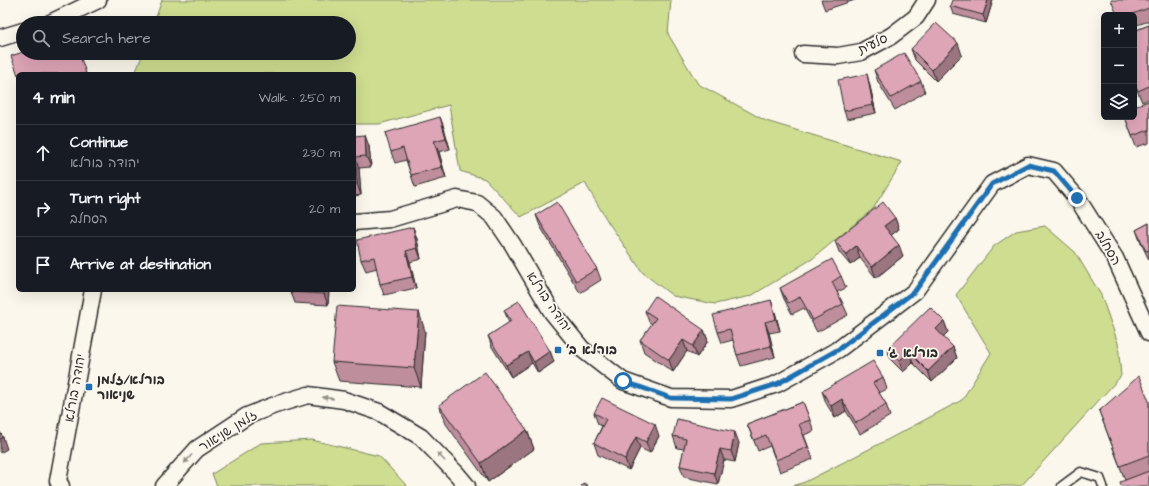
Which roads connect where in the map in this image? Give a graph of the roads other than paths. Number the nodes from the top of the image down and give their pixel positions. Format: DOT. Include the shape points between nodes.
graph roads {
  1 [pos="98,0"];
  2 [pos="926,0"];
  3 [pos="65,16"];
  4 [pos="16,33"];
  5 [pos="0,38"];
  6 [pos="803,54"];
  7 [pos="1054,171"];
  8 [pos="356,222"];
  9 [pos="93,292"];
  10 [pos="1149,333"];
  11 [pos="61,486"];
  12 [pos="164,486"];
  13 [pos="467,486"];
  14 [pos="1062,486"];
  15 [pos="1103,486"];
  1 -- 3 [label="street"];
  2 -- 6 [label="street, סלעית" via="916,17 892,36 861,52 838,56"];
  4 -- 5 [label="street"];
  7 -- 8 [label="street, יהודה בורלא" via="1028,165 992,184 915,291 839,349 777,384 731,399 671,398 623,381 582,349 552,312 494,217 477,203 457,199 390,219"];
  7 -- 10 [label="street, הסחלב" via="1077,198 1115,258"];
  9 -- 11 [label="street, יהודה בורלא" via="58,482"];
  13 -- 12 [label="street, זלמן שניאור, one-way" via="421,437 379,412 344,400 308,395 247,416 197,449"];
  14 -- 15 [label="lane" via="1080,472 1100,478"];
}
